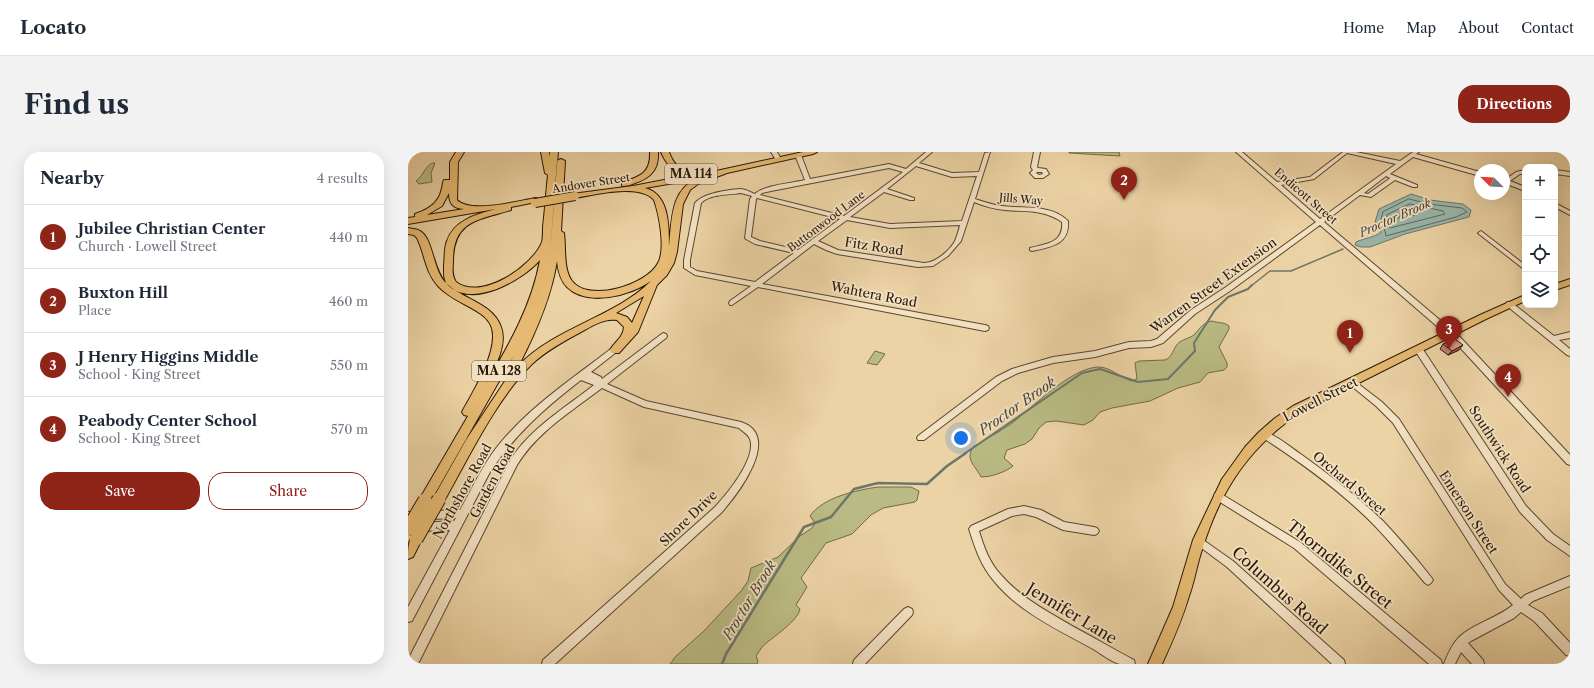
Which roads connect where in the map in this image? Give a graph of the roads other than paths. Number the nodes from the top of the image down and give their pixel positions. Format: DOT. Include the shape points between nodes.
graph roads {
  1 [pos="452,152"];
  2 [pos="460,152"];
  3 [pos="545,152"];
  4 [pos="554,152"];
  5 [pos="562,152"];
  6 [pos="565,152"];
  7 [pos="654,152"];
  8 [pos="665,152"];
  9 [pos="813,152"];
  10 [pos="929,152"];
  11 [pos="1036,152"];
  12 [pos="1238,152"];
  13 [pos="1347,152"];
  14 [pos="988,153"];
  15 [pos="1414,153"];
  16 [pos="798,155"];
  17 [pos="776,156"];
  18 [pos="1401,163"];
  19 [pos="561,164"];
  20 [pos="916,164"];
  21 [pos="1036,170"];
  22 [pos="705,171"];
  23 [pos="907,171"];
  24 [pos="724,172"];
  25 [pos="1474,172"];
  26 [pos="1522,172"];
  27 [pos="1558,172"];
  28 [pos="980,174"];
  29 [pos="1386,174"];
  30 [pos="1570,174"];
  31 [pos="1393,177"];
  32 [pos="1510,178"];
  33 [pos="808,181"];
  34 [pos="1510,183"];
  35 [pos="552,184"];
  36 [pos="1276,184"];
  37 [pos="1415,186"];
  38 [pos="1522,188"];
  39 [pos="884,190"];
  40 [pos="604,191"];
  41 [pos="1359,193"];
  42 [pos="756,196"];
  43 [pos="912,199"];
  44 [pos="972,200"];
  45 [pos="1558,207"];
  46 [pos="504,208"];
  47 [pos="1570,213"];
  48 [pos="557,214"];
  49 [pos="848,217"];
  50 [pos="408,220"];
  51 [pos="1320,222"];
  52 [pos="964,223"];
  53 [pos="408,226"];
  54 [pos="408,231"];
  55 [pos="548,231"];
  56 [pos="1481,233"];
  57 [pos="815,242"];
  58 [pos="1032,249"];
  59 [pos="800,253"];
  60 [pos="1522,266"];
  61 [pos="656,282"];
  62 [pos="1570,282"];
  63 [pos="757,285"];
  64 [pos="1558,286"];
  65 [pos="1522,299"];
  66 [pos="732,303"];
  67 [pos="1509,304"];
  68 [pos="589,323"];
  69 [pos="985,328"];
  70 [pos="1451,334"];
  71 [pos="1570,335"];
  72 [pos="663,336"];
  73 [pos="1554,339"];
  74 [pos="615,350"];
  75 [pos="1419,350"];
  76 [pos="1570,353"];
  77 [pos="584,375"];
  78 [pos="1352,382"];
  79 [pos="601,384"];
  80 [pos="1263,434"];
  81 [pos="921,438"];
  82 [pos="470,443"];
  83 [pos="1570,462"];
  84 [pos="439,475"];
  85 [pos="1218,496"];
  86 [pos="464,514"];
  87 [pos="408,516"];
  88 [pos="458,525"];
  89 [pos="1094,531"];
  90 [pos="411,532"];
  91 [pos="1199,541"];
  92 [pos="1570,552"];
  93 [pos="408,553"];
  94 [pos="1428,580"];
  95 [pos="1570,581"];
  96 [pos="1520,606"];
  97 [pos="908,612"];
  98 [pos="408,617"];
  99 [pos="1461,643"];
  100 [pos="1570,650"];
  101 [pos="412,664"];
  102 [pos="547,664"];
  103 [pos="858,664"];
  104 [pos="1130,664"];
  105 [pos="1155,664"];
  106 [pos="1340,664"];
  107 [pos="1437,664"];
  108 [pos="1449,664"];
  109 [pos="1480,664"];
  1 -- 50 [label="highway" via="448,162 447,191 444,200 429,211"];
  2 -- 46 [label="highway" via="454,162 455,204 469,208"];
  3 -- 35 [label="highway"];
  4 -- 35 [label="highway, MA 128"];
  5 -- 19 [label="highway, MA 128"];
  6 -- 19 [label="highway"];
  7 -- 40 [label="highway" via="655,164 646,175"];
  8 -- 22 [label="highway" via="669,164 675,168 690,172"];
  9 -- 16 [label="highway, Andover Street / MA 114"];
  10 -- 20 [label="street, Buttonwood Lane"];
  11 -- 21 [label="street"];
  12 -- 36 [label="street, Endicott Street"];
  13 -- 18 [label="street"];
  13 -- 36 [label="street" via="1312,178"];
  14 -- 28 [label="street"];
  15 -- 18 [label="street, Warren Street Extension"];
  15 -- 25 [label="street"];
  16 -- 17 [label="highway, Andover Street / MA 114"];
  16 -- 33 [label="street"];
  17 -- 22 [label="highway, Andover Street / MA 114"];
  17 -- 24 [label="highway, Andover Street / MA 114"];
  18 -- 29 [label="street, Warren Street Extension"];
  19 -- 48 [label="highway, MA 128"];
  20 -- 23 [label="street, Buttonwood Lane"];
  20 -- 28 [label="street" via="948,174"];
  22 -- 40 [label="highway, Andover Street / MA 114"];
  23 -- 33 [label="street" via="885,166"];
  23 -- 39 [label="street, Buttonwood Lane"];
  24 -- 40 [label="highway, Andover Street / MA 114"];
  24 -- 61 [label="highway" via="693,183 682,193 672,258 668,268"];
  26 -- 32 [label="street"];
  27 -- 30 [label="street"];
  28 -- 44 [label="street"];
  29 -- 31 [label="street"];
  29 -- 41 [label="street, Warren Street Extension"];
  31 -- 37 [label="street"];
  31 -- 41 [label="street" via="1369,196"];
  33 -- 42 [label="street" via="766,190"];
  34 -- 38 [label="street"];
  35 -- 55 [label="highway, MA 128"];
  36 -- 51 [label="street, Endicott Street"];
  39 -- 43 [label="street"];
  39 -- 49 [label="street, Buttonwood Lane"];
  40 -- 46 [label="highway, Andover Street / MA 114, bridge"];
  40 -- 48 [label="highway" via="644,190 656,195 660,202 665,260 654,274 636,286 617,292 597,294 581,291 570,285 563,270"];
  41 -- 51 [label="street, Warren Street Extension"];
  42 -- 49 [label="street" via="834,216"];
  42 -- 59 [label="street" via="752,203 748,235 750,240"];
  42 -- 63 [label="street, Wahtera Road" via="738,191 709,196 699,201 687,264 689,270 695,273"];
  44 -- 52 [label="street"];
  44 -- 58 [label="street, Jills Way" via="995,207 1041,210 1058,215 1064,221 1064,236 1048,245"];
  45 -- 47 [label="street"];
  46 -- 50 [label="highway, Andover Street / MA 114"];
  46 -- 53 [label="highway, Andover Street / MA 114"];
  46 -- 55 [label="highway" via="473,220 456,232 450,242 448,276 455,285 464,288 484,288 516,277 540,254"];
  48 -- 82 [label="highway, MA 128" via="554,254 539,311 518,358"];
  49 -- 52 [label="street" via="894,227"];
  49 -- 57 [label="street, Buttonwood Lane"];
  51 -- 70 [label="street, Endicott Street"];
  51 -- 81 [label="street, Warren Street Extension" via="1193,312 1160,341 1048,361 1014,371"];
  52 -- 57 [label="street, Fitz Road" via="955,246 931,265 834,251"];
  54 -- 84 [label="highway" via="421,237 433,271 442,285 489,315 498,332 494,356"];
  55 -- 84 [label="highway, MA 128" via="541,279 526,319 511,351"];
  56 -- 60 [label="street"];
  57 -- 59 [label="street, Buttonwood Lane"];
  59 -- 63 [label="street, Buttonwood Lane"];
  61 -- 68 [label="highway" via="638,296"];
  61 -- 74 [label="highway" via="634,330"];
  62 -- 64 [label="main road"];
  63 -- 66 [label="street, Buttonwood Lane"];
  63 -- 69 [label="street, Wahtera Road"];
  65 -- 67 [label="main road, Lowell Street"];
  67 -- 70 [label="main road, Lowell Street"];
  67 -- 73 [label="street"];
  68 -- 74 [label="highway" via="614,316 626,322 628,333"];
  68 -- 82 [label="highway" via="547,348 521,369"];
  70 -- 75 [label="main road, Lowell Street"];
  70 -- 83 [label="street, Endicott Street" via="1517,402"];
  71 -- 73 [label="street"];
  72 -- 79 [label="street, Garden Road"];
  73 -- 76 [label="street"];
  74 -- 77 [label="street, Northshore Road"];
  75 -- 78 [label="main road, Lowell Street"];
  75 -- 92 [label="street, Southwick Road" via="1523,509 1550,537"];
  77 -- 79 [label="street, Shore Drive" via="592,382"];
  77 -- 86 [label="street, Northshore Road" via="528,419 506,440 487,469"];
  78 -- 80 [label="main road, Lowell Street" via="1297,409"];
  78 -- 96 [label="street, Emerson Street" via="1396,421 1502,587"];
  79 -- 101 [label="street, Garden Road" via="535,436 518,456"];
  79 -- 102 [label="street, Shore Drive" via="644,404 741,425 753,438 754,450 737,486 718,510"];
  80 -- 85 [label="main road, Lowell Street" via="1241,458"];
  80 -- 94 [label="street, Orchard Street" via="1289,450 1353,500 1379,524"];
  82 -- 90 [label="highway, MA 128, bridge" via="439,499"];
  84 -- 90 [label="highway, MA 128, bridge"];
  85 -- 91 [label="main road, Lowell Street"];
  85 -- 107 [label="street, Thorndike Street" via="1297,545"];
  86 -- 87 [label="street"];
  86 -- 88 [label="street, Northshore Road"];
  88 -- 90 [label="street"];
  88 -- 98 [label="street, Northshore Road"];
  89 -- 104 [label="street, Jennifer Lane" via="1063,526 1031,510 1006,514 974,529 980,552 1013,595 1036,611"];
  90 -- 93 [label="highway, MA 128"];
  91 -- 105 [label="main road, Lowell Street" via="1174,622"];
  91 -- 106 [label="street, Columbus Road" via="1230,564"];
  95 -- 96 [label="street" via="1534,595"];
  96 -- 99 [label="street"];
  96 -- 100 [label="street, Emerson Street" via="1538,617"];
  97 -- 103 [label="street"];
  99 -- 108 [label="street"];
  99 -- 109 [label="street"];
}
